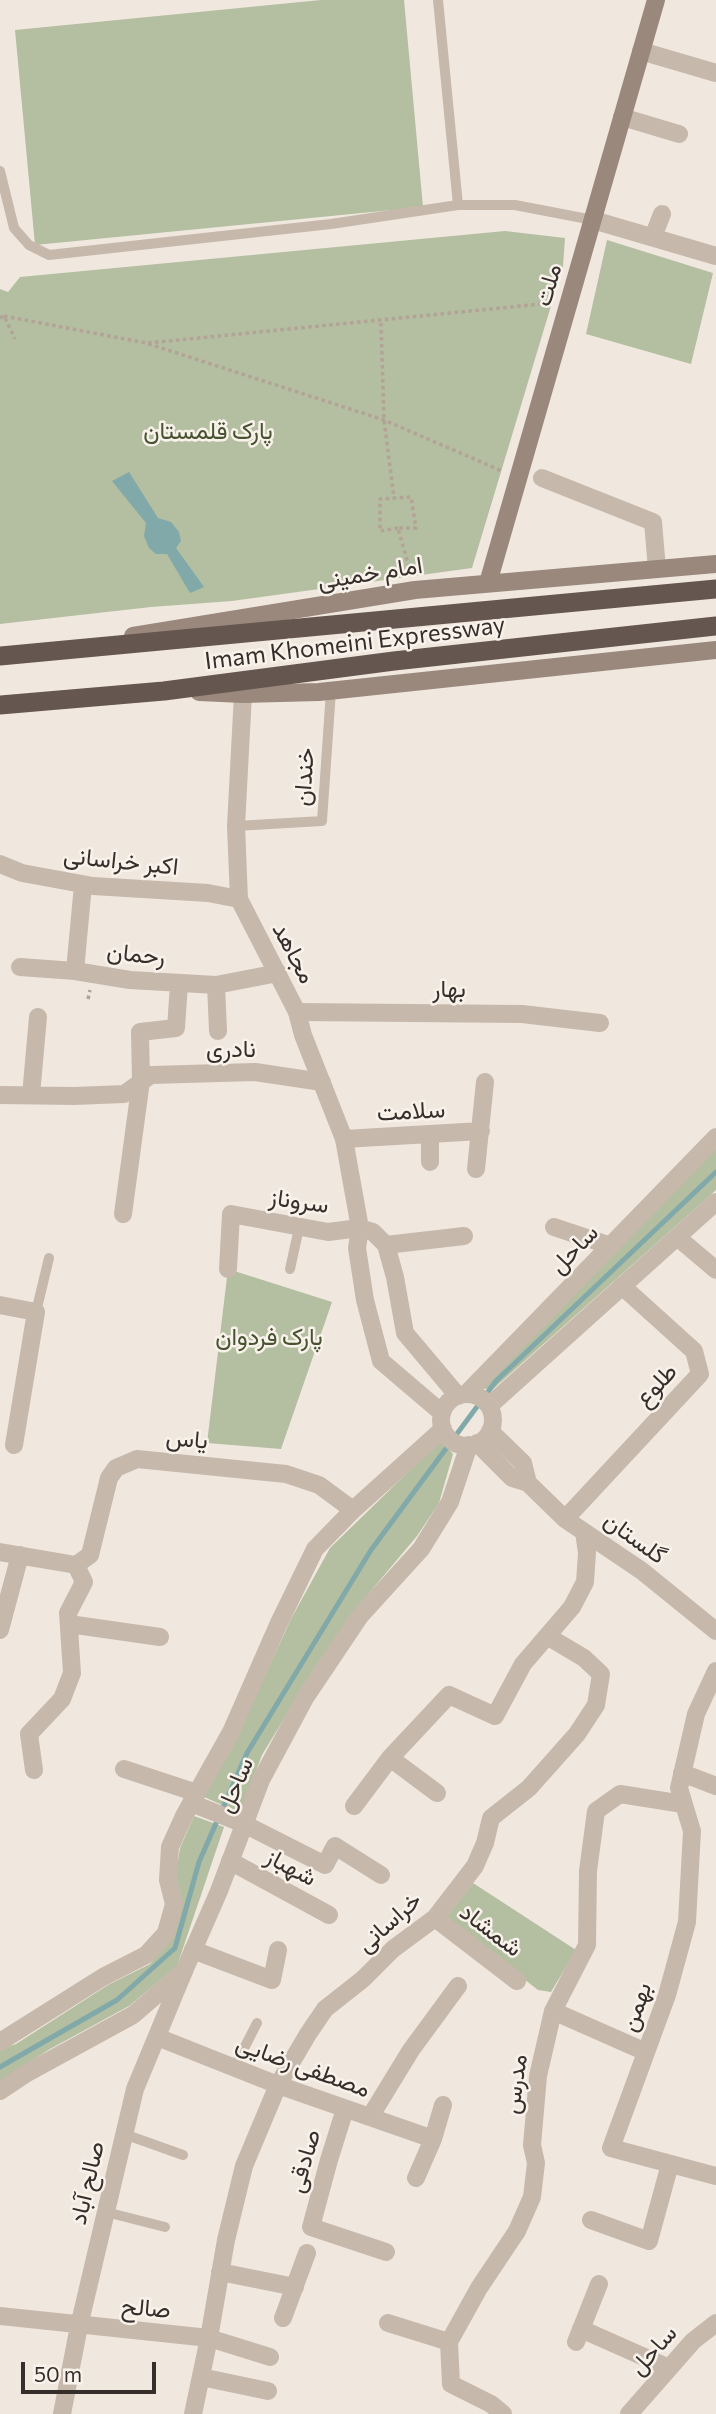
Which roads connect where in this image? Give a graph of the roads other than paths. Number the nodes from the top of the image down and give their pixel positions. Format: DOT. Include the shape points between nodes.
graph roads {
  1 [pos="438,0"];
  2 [pos="656,0"];
  3 [pos="641,51"];
  4 [pos="716,73"];
  5 [pos="622,117"];
  6 [pos="679,134"];
  7 [pos="0,171"];
  8 [pos="457,205"];
  9 [pos="662,214"];
  10 [pos="593,220"];
  11 [pos="653,237"];
  12 [pos="716,256"];
  13 [pos="542,478"];
  14 [pos="716,564"];
  15 [pos="657,569"];
  16 [pos="488,583"];
  17 [pos="716,589"];
  18 [pos="716,626"];
  19 [pos="716,650"];
  20 [pos="34,652"];
  21 [pos="0,656"];
  22 [pos="164,691"];
  23 [pos="331,691"];
  24 [pos="243,694"];
  25 [pos="0,705"];
  26 [pos="236,826"];
  27 [pos="0,864"];
  28 [pos="83,885"];
  29 [pos="239,899"];
  30 [pos="20,967"];
  31 [pos="75,971"];
  32 [pos="278,973"];
  33 [pos="179,984"];
  34 [pos="216,985"];
  35 [pos="297,1012"];
  36 [pos="38,1017"];
  37 [pos="600,1023"];
  38 [pos="218,1031"];
  39 [pos="141,1082"];
  40 [pos="322,1082"];
  41 [pos="485,1082"];
  42 [pos="0,1095"];
  43 [pos="31,1095"];
  44 [pos="481,1131"];
  45 [pos="430,1134"];
  46 [pos="716,1137"];
  47 [pos="344,1139"];
  48 [pos="430,1162"];
  49 [pos="476,1169"];
  50 [pos="716,1202"];
  51 [pos="123,1214"];
  52 [pos="554,1227"];
  53 [pos="299,1228"];
  54 [pos="360,1228"];
  55 [pos="464,1236"];
  56 [pos="677,1237"];
  57 [pos="386,1245"];
  58 [pos="611,1246"];
  59 [pos="49,1258"];
  60 [pos="228,1269"];
  61 [pos="290,1269"];
  62 [pos="716,1270"];
  63 [pos="622,1286"];
  64 [pos="0,1305"];
  65 [pos="36,1312"];
  66 [pos="462,1395"];
  67 [pos="489,1406"];
  68 [pos="442,1421"];
  69 [pos="479,1440"];
  70 [pos="14,1445"];
  71 [pos="353,1510"];
  72 [pos="565,1519"];
  73 [pos="584,1532"];
  74 [pos="0,1552"];
  75 [pos="20,1555"];
  76 [pos="76,1565"];
  77 [pos="714,1622"];
  78 [pos="69,1624"];
  79 [pos="0,1630"];
  80 [pos="547,1636"];
  81 [pos="160,1637"];
  82 [pos="716,1671"];
  83 [pos="390,1758"];
  84 [pos="124,1769"];
  85 [pos="34,1770"];
  86 [pos="682,1773"];
  87 [pos="716,1786"];
  88 [pos="437,1793"];
  89 [pos="194,1798"];
  90 [pos="683,1804"];
  91 [pos="354,1806"];
  92 [pos="244,1824"];
  93 [pos="230,1861"];
  94 [pos="382,1875"];
  95 [pos="329,1915"];
  96 [pos="435,1918"];
  97 [pos="193,1950"];
  98 [pos="278,1950"];
  99 [pos="184,1971"];
  100 [pos="517,1981"];
  101 [pos="458,1986"];
  102 [pos="553,2011"];
  103 [pos="257,2023"];
  104 [pos="157,2037"];
  105 [pos="2,2039"];
  106 [pos="646,2052"];
  107 [pos="234,2068"];
  108 [pos="278,2085"];
  109 [pos="0,2091"];
  110 [pos="443,2105"];
  111 [pos="345,2109"];
  112 [pos="369,2117"];
  113 [pos="124,2134"];
  114 [pos="433,2139"];
  115 [pos="183,2155"];
  116 [pos="670,2164"];
  117 [pos="716,2176"];
  118 [pos="416,2178"];
  119 [pos="106,2213"];
  120 [pos="591,2220"];
  121 [pos="165,2227"];
  122 [pos="386,2252"];
  123 [pos="307,2253"];
  124 [pos="220,2272"];
  125 [pos="599,2284"];
  126 [pos="295,2287"];
  127 [pos="0,2316"];
  128 [pos="283,2318"];
  129 [pos="388,2323"];
  130 [pos="716,2323"];
  131 [pos="79,2326"];
  132 [pos="209,2338"];
  133 [pos="449,2342"];
  134 [pos="270,2357"];
  135 [pos="669,2368"];
  136 [pos="201,2377"];
  137 [pos="268,2391"];
  138 [pos="631,2413"];
  139 [pos="62,2414"];
  140 [pos="193,2414"];
  141 [pos="503,2414"];
  1 -- 8 [label="lane"];
  2 -- 3 [label="main road, ملت"];
  3 -- 4 [label="street"];
  3 -- 5 [label="main road, ملت"];
  5 -- 6 [label="street"];
  5 -- 10 [label="main road, ملت"];
  7 -- 8 [label="lane" via="14,228 29,245 49,255 331,224"];
  8 -- 10 [label="lane" via="515,205"];
  9 -- 11 [label="street"];
  10 -- 11 [label="street"];
  10 -- 16 [label="main road, ملت"];
  11 -- 12 [label="street"];
  13 -- 15 [label="street" via="653,522"];
  14 -- 15 [label="main road, امام خمینی"];
  15 -- 16 [label="main road, امام خمینی"];
  16 -- 20 [label="main road, امام خمینی" via="415,590"];
  17 -- 20 [label="highway, Imam Khomeini Expressway"];
  18 -- 22 [label="highway, Imam Khomeini Expressway"];
  19 -- 23 [label="main road"];
  20 -- 21 [label="highway, Imam Khomeini Expressway"];
  22 -- 24 [label="main road"];
  22 -- 25 [label="highway, Imam Khomeini Expressway"];
  23 -- 24 [label="main road"];
  23 -- 26 [label="lane, خندان" via="322,821"];
  24 -- 26 [label="street, مجاهد"];
  26 -- 29 [label="street, مجاهد"];
  27 -- 28 [label="street, اکبر خراسانی"];
  28 -- 29 [label="street, اکبر خراسانی"];
  28 -- 31 [label="street, رحمان"];
  29 -- 32 [label="street, مجاهد"];
  30 -- 31 [label="street"];
  31 -- 33 [label="street, رحمان"];
  32 -- 34 [label="street, رحمان"];
  32 -- 35 [label="street, مجاهد"];
  33 -- 34 [label="street, رحمان"];
  33 -- 39 [label="street, نادری" via="176,1028 140,1032"];
  34 -- 38 [label="street"];
  35 -- 37 [label="street, بهار" via="522,1014"];
  35 -- 40 [label="street, مجاهد"];
  36 -- 43 [label="street"];
  39 -- 40 [label="street, نادری" via="151,1075 255,1072"];
  39 -- 43 [label="street, نادری" via="124,1094"];
  39 -- 51 [label="street"];
  40 -- 47 [label="street, مجاهد"];
  41 -- 44 [label="street"];
  42 -- 43 [label="street, نادری"];
  44 -- 45 [label="street, سلامت"];
  44 -- 49 [label="street"];
  45 -- 47 [label="street, سلامت"];
  45 -- 48 [label="street"];
  46 -- 58 [label="street, ساحل"];
  47 -- 54 [label="street, مجاهد"];
  50 -- 56 [label="street"];
  52 -- 58 [label="street"];
  53 -- 54 [label="street, سروناز" via="328,1232"];
  53 -- 60 [label="street, سروناز" via="232,1214"];
  53 -- 61 [label="lane"];
  54 -- 57 [label="street"];
  54 -- 68 [label="street, مجاهد" via="357,1248 363,1287 381,1360"];
  55 -- 57 [label="street"];
  56 -- 62 [label="street"];
  56 -- 63 [label="street"];
  57 -- 66 [label="street" via="405,1333"];
  58 -- 66 [label="street, ساحل"];
  59 -- 65 [label="lane"];
  63 -- 67 [label="street"];
  63 -- 72 [label="street, طلوع" via="694,1351 700,1374"];
  64 -- 65 [label="street"];
  65 -- 70 [label="street"];
  66 -- 67 [label="street" via="483,1399"];
  66 -- 68 [label="street, ساحل" via="451,1400"];
  67 -- 69 [label="street, ساحل" via="493,1423"];
  68 -- 69 [label="street" via="454,1442"];
  68 -- 71 [label="street, ساحل"];
  69 -- 72 [label="street, گلستان" via="512,1478 528,1483"];
  69 -- 92 [label="street, ساحل" via="450,1502 421,1549 360,1616 305,1698 261,1780"];
  71 -- 76 [label="street, یاس" via="319,1485 286,1474 137,1460 116,1468 108,1478 90,1555"];
  71 -- 89 [label="street, ساحل" via="315,1549 231,1732"];
  72 -- 73 [label="street, گلستان"];
  73 -- 77 [label="street, گلستان"];
  73 -- 80 [label="street" via="586,1582"];
  74 -- 75 [label="street"];
  75 -- 76 [label="street"];
  75 -- 79 [label="street"];
  76 -- 78 [label="street" via="84,1582 68,1614"];
  78 -- 81 [label="street"];
  78 -- 85 [label="street" via="72,1673 62,1699 29,1734"];
  80 -- 83 [label="street" via="523,1664 495,1716 449,1695"];
  80 -- 96 [label="street, خراسانی" via="601,1674 596,1705 577,1734 528,1788 491,1818 475,1866"];
  82 -- 86 [label="street, بهمن" via="696,1714"];
  83 -- 88 [label="street"];
  83 -- 91 [label="street"];
  84 -- 89 [label="street"];
  86 -- 87 [label="street"];
  86 -- 90 [label="street, بهمن" via="678,1788"];
  89 -- 92 [label="street"];
  89 -- 105 [label="street, ساحل" via="170,1847 168,1880 174,1904 166,1933 146,1955"];
  90 -- 102 [label="street, مدرس" via="620,1794 596,1811 588,1871 587,1945"];
  90 -- 106 [label="street, بهمن" via="692,1831 687,1922"];
  92 -- 93 [label="street, ساحل"];
  92 -- 94 [label="street" via="325,1865 335,1846"];
  93 -- 95 [label="street, شهباز"];
  93 -- 97 [label="street, ساحل"];
  96 -- 100 [label="street, شمشاد"];
  96 -- 108 [label="street, خراسانی" via="325,2009"];
  97 -- 98 [label="street" via="272,1980"];
  97 -- 99 [label="street, ساحل"];
  99 -- 104 [label="street, صالح آباد"];
  99 -- 109 [label="street, ساحل" via="133,2015"];
  101 -- 112 [label="street"];
  102 -- 106 [label="street"];
  102 -- 133 [label="street, مدرس" via="538,2076 531,2197 517,2231"];
  103 -- 107 [label="lane"];
  104 -- 107 [label="street, مصطفی رضایی"];
  104 -- 113 [label="street, صالح آباد" via="135,2089"];
  106 -- 116 [label="street, بهمن" via="611,2148"];
  107 -- 108 [label="street, مصطفی رضایی"];
  108 -- 111 [label="street, مصطفی رضایی"];
  108 -- 124 [label="street" via="244,2166"];
  110 -- 114 [label="street"];
  111 -- 112 [label="street, مصطفی رضایی"];
  111 -- 122 [label="street, صادقی" via="311,2227"];
  112 -- 114 [label="street, مصطفی رضایی"];
  113 -- 115 [label="lane"];
  113 -- 119 [label="street, صالح آباد"];
  114 -- 118 [label="street"];
  116 -- 117 [label="street, بهمن"];
  116 -- 120 [label="street" via="649,2241"];
  119 -- 121 [label="lane"];
  119 -- 131 [label="street, صالح آباد"];
  123 -- 126 [label="street"];
  124 -- 126 [label="street"];
  124 -- 132 [label="street"];
  125 -- 135 [label="street" via="578,2336"];
  126 -- 128 [label="street"];
  127 -- 131 [label="street, صالح"];
  129 -- 133 [label="street"];
  130 -- 135 [label="street, ساحل"];
  131 -- 132 [label="street, صالح"];
  131 -- 139 [label="street, صالح آباد"];
  132 -- 134 [label="street, صالح"];
  132 -- 136 [label="street"];
  133 -- 141 [label="street" via="451,2384"];
  135 -- 138 [label="street, ساحل"];
  136 -- 137 [label="street"];
  136 -- 140 [label="street"];
}
